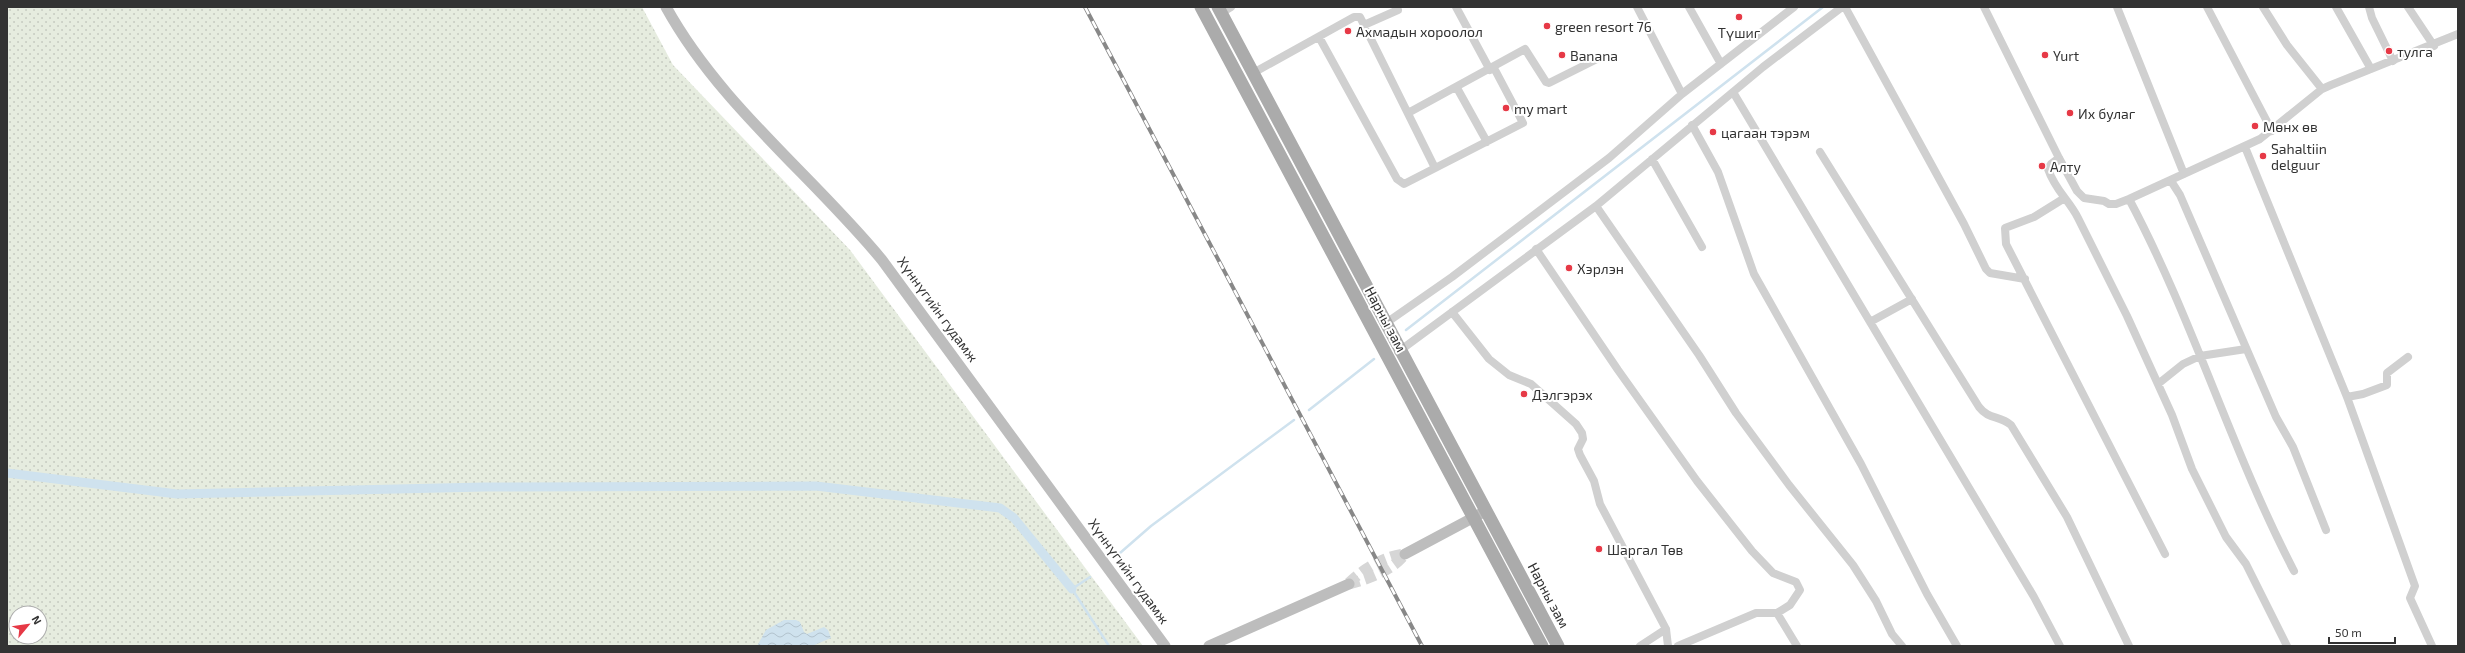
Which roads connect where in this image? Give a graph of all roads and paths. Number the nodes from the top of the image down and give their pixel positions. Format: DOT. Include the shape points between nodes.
graph roads {
  1 [pos="666,7"];
  2 [pos="1201,7"];
  3 [pos="1456,7"];
  4 [pos="1637,7"];
  5 [pos="1689,7"];
  6 [pos="1794,7"];
  7 [pos="1844,7"];
  8 [pos="1984,7"];
  9 [pos="2117,7"];
  10 [pos="2207,7"];
  11 [pos="2263,7"];
  12 [pos="2336,7"];
  13 [pos="2369,7"];
  14 [pos="2408,7"];
  15 [pos="1400,8"];
  16 [pos="1223,9"];
  17 [pos="1364,25"];
  18 [pos="2458,34"];
  19 [pos="1319,37"];
  20 [pos="2434,46"];
  21 [pos="1597,59"];
  22 [pos="2393,61"];
  23 [pos="1721,64"];
  24 [pos="1492,69"];
  25 [pos="2372,69"];
  26 [pos="1253,73"];
  27 [pos="1457,88"];
  28 [pos="2322,89"];
  29 [pos="1733,92"];
  30 [pos="1682,94"];
  31 [pos="1408,113"];
  32 [pos="1692,125"];
  33 [pos="2272,131"];
  34 [pos="1487,142"];
  35 [pos="2246,147"];
  36 [pos="1820,152"];
  37 [pos="2058,158"];
  38 [pos="1652,159"];
  39 [pos="1435,168"];
  40 [pos="2184,174"];
  41 [pos="2170,180"];
  42 [pos="2084,198"];
  43 [pos="2063,199"];
  44 [pos="2129,199"];
  45 [pos="1596,206"];
  46 [pos="2072,206"];
  47 [pos="1702,247"];
  48 [pos="1536,249"];
  49 [pos="2025,279"];
  50 [pos="1912,299"];
  51 [pos="1452,312"];
  52 [pos="1870,322"];
  53 [pos="1386,323"];
  54 [pos="2246,349"];
  55 [pos="1401,350"];
  56 [pos="2200,356"];
  57 [pos="2408,357"];
  58 [pos="1389,358"];
  59 [pos="2158,384"];
  60 [pos="2348,397"];
  61 [pos="1486,510"];
  62 [pos="1474,517"];
  63 [pos="2326,530"];
  64 [pos="1405,554"];
  65 [pos="2165,554"];
  66 [pos="2294,571"];
  67 [pos="1349,584"];
  68 [pos="1777,613"];
  69 [pos="1666,629"];
  70 [pos="1165,646"];
  71 [pos="1209,646"];
  72 [pos="1542,646"];
  73 [pos="1558,646"];
  74 [pos="1640,646"];
  75 [pos="1668,646"];
  76 [pos="1678,646"];
  77 [pos="1797,646"];
  78 [pos="1902,646"];
  79 [pos="1957,646"];
  80 [pos="2060,646"];
  81 [pos="2129,646"];
  82 [pos="2287,646"];
  83 [pos="2432,646"];
  1 -- 70 [label="main road, Хүннүгийн гудамж" via="686,41 715,80 847,219 882,260"];
  2 -- 58 [label="main road, Нарны зам"];
  3 -- 24 [label="street"];
  4 -- 30 [label="street"];
  5 -- 23 [label="street"];
  6 -- 23 [label="street"];
  7 -- 29 [label="street"];
  7 -- 49 [label="street" via="1986,269 1990,273"];
  8 -- 37 [label="street"];
  9 -- 40 [label="street"];
  10 -- 33 [label="street"];
  11 -- 28 [label="street" via="2287,45"];
  12 -- 25 [label="street"];
  13 -- 22 [label="street"];
  14 -- 20 [label="street"];
  15 -- 17 [label="street"];
  16 -- 26 [label="main road, Нарны зам"];
  17 -- 19 [label="street" via="1360,17 1354,17"];
  17 -- 31 [label="street"];
  18 -- 20 [label="street"];
  19 -- 26 [label="street"];
  19 -- 39 [label="street" via="1397,179 1404,184"];
  20 -- 22 [label="street"];
  21 -- 24 [label="street" via="1549,82 1546,82 1525,49"];
  22 -- 25 [label="street"];
  23 -- 30 [label="street"];
  24 -- 27 [label="street"];
  24 -- 34 [label="street" via="1523,123"];
  25 -- 28 [label="street"];
  26 -- 53 [label="main road, Нарны зам"];
  27 -- 31 [label="street"];
  27 -- 34 [label="street"];
  28 -- 33 [label="street"];
  29 -- 32 [label="street"];
  29 -- 52 [label="street"];
  30 -- 53 [label="street" via="1609,158 1452,277"];
  31 -- 39 [label="street"];
  32 -- 38 [label="street"];
  32 -- 79 [label="street" via="1718,172 1754,274 1861,464 1927,594"];
  33 -- 35 [label="street"];
  34 -- 39 [label="street"];
  35 -- 40 [label="street"];
  35 -- 60 [label="street"];
  36 -- 50 [label="street"];
  37 -- 42 [label="street" via="2077,191"];
  37 -- 43 [label="street" via="2048,169"];
  38 -- 45 [label="street"];
  38 -- 47 [label="street"];
  40 -- 41 [label="street"];
  41 -- 44 [label="street"];
  41 -- 54 [label="street" via="2180,194"];
  42 -- 44 [label="street" via="2116,204"];
  42 -- 46 [label="street"];
  43 -- 46 [label="street"];
  43 -- 49 [label="street" via="2034,217 2005,228 2006,244"];
  44 -- 56 [label="street" via="2170,282"];
  45 -- 48 [label="street"];
  45 -- 78 [label="street" via="1736,413 1852,565"];
  46 -- 59 [label="street"];
  48 -- 51 [label="street"];
  48 -- 68 [label="street" via="1697,481 1752,551 1773,573 1796,582 1800,590 1797,596 1790,605"];
  49 -- 65 [label="street"];
  50 -- 52 [label="street"];
  50 -- 81 [label="street" via="1985,415 2011,425 2066,517"];
  51 -- 55 [label="street"];
  51 -- 69 [label="street" via="1489,359 1509,375 1531,384 1582,432 1583,439 1578,449 1594,480 1600,504"];
  52 -- 80 [label="street" via="2034,596"];
  53 -- 55 [label="main road, Нарны зам"];
  54 -- 56 [label="street"];
  54 -- 63 [label="street" via="2276,417 2293,447"];
  55 -- 58 [label="street"];
  55 -- 61 [label="main road, Нарны зам"];
  56 -- 59 [label="street" via="2182,364"];
  56 -- 66 [label="street" via="2250,481"];
  57 -- 60 [label="street" via="2387,373 2387,385"];
  58 -- 62 [label="main road, Нарны зам"];
  59 -- 82 [label="street" via="2192,469 2226,537 2246,564"];
  60 -- 83 [label="street" via="2415,586 2410,598"];
  61 -- 62 [label="main road"];
  61 -- 73 [label="main road, Нарны зам"];
  62 -- 64 [label="main road"];
  62 -- 72 [label="main road, Нарны зам"];
  67 -- 71 [label="main road"];
  68 -- 76 [label="street" via="1756,613"];
  68 -- 77 [label="street"];
  69 -- 74 [label="street"];
  69 -- 75 [label="street"];
}
